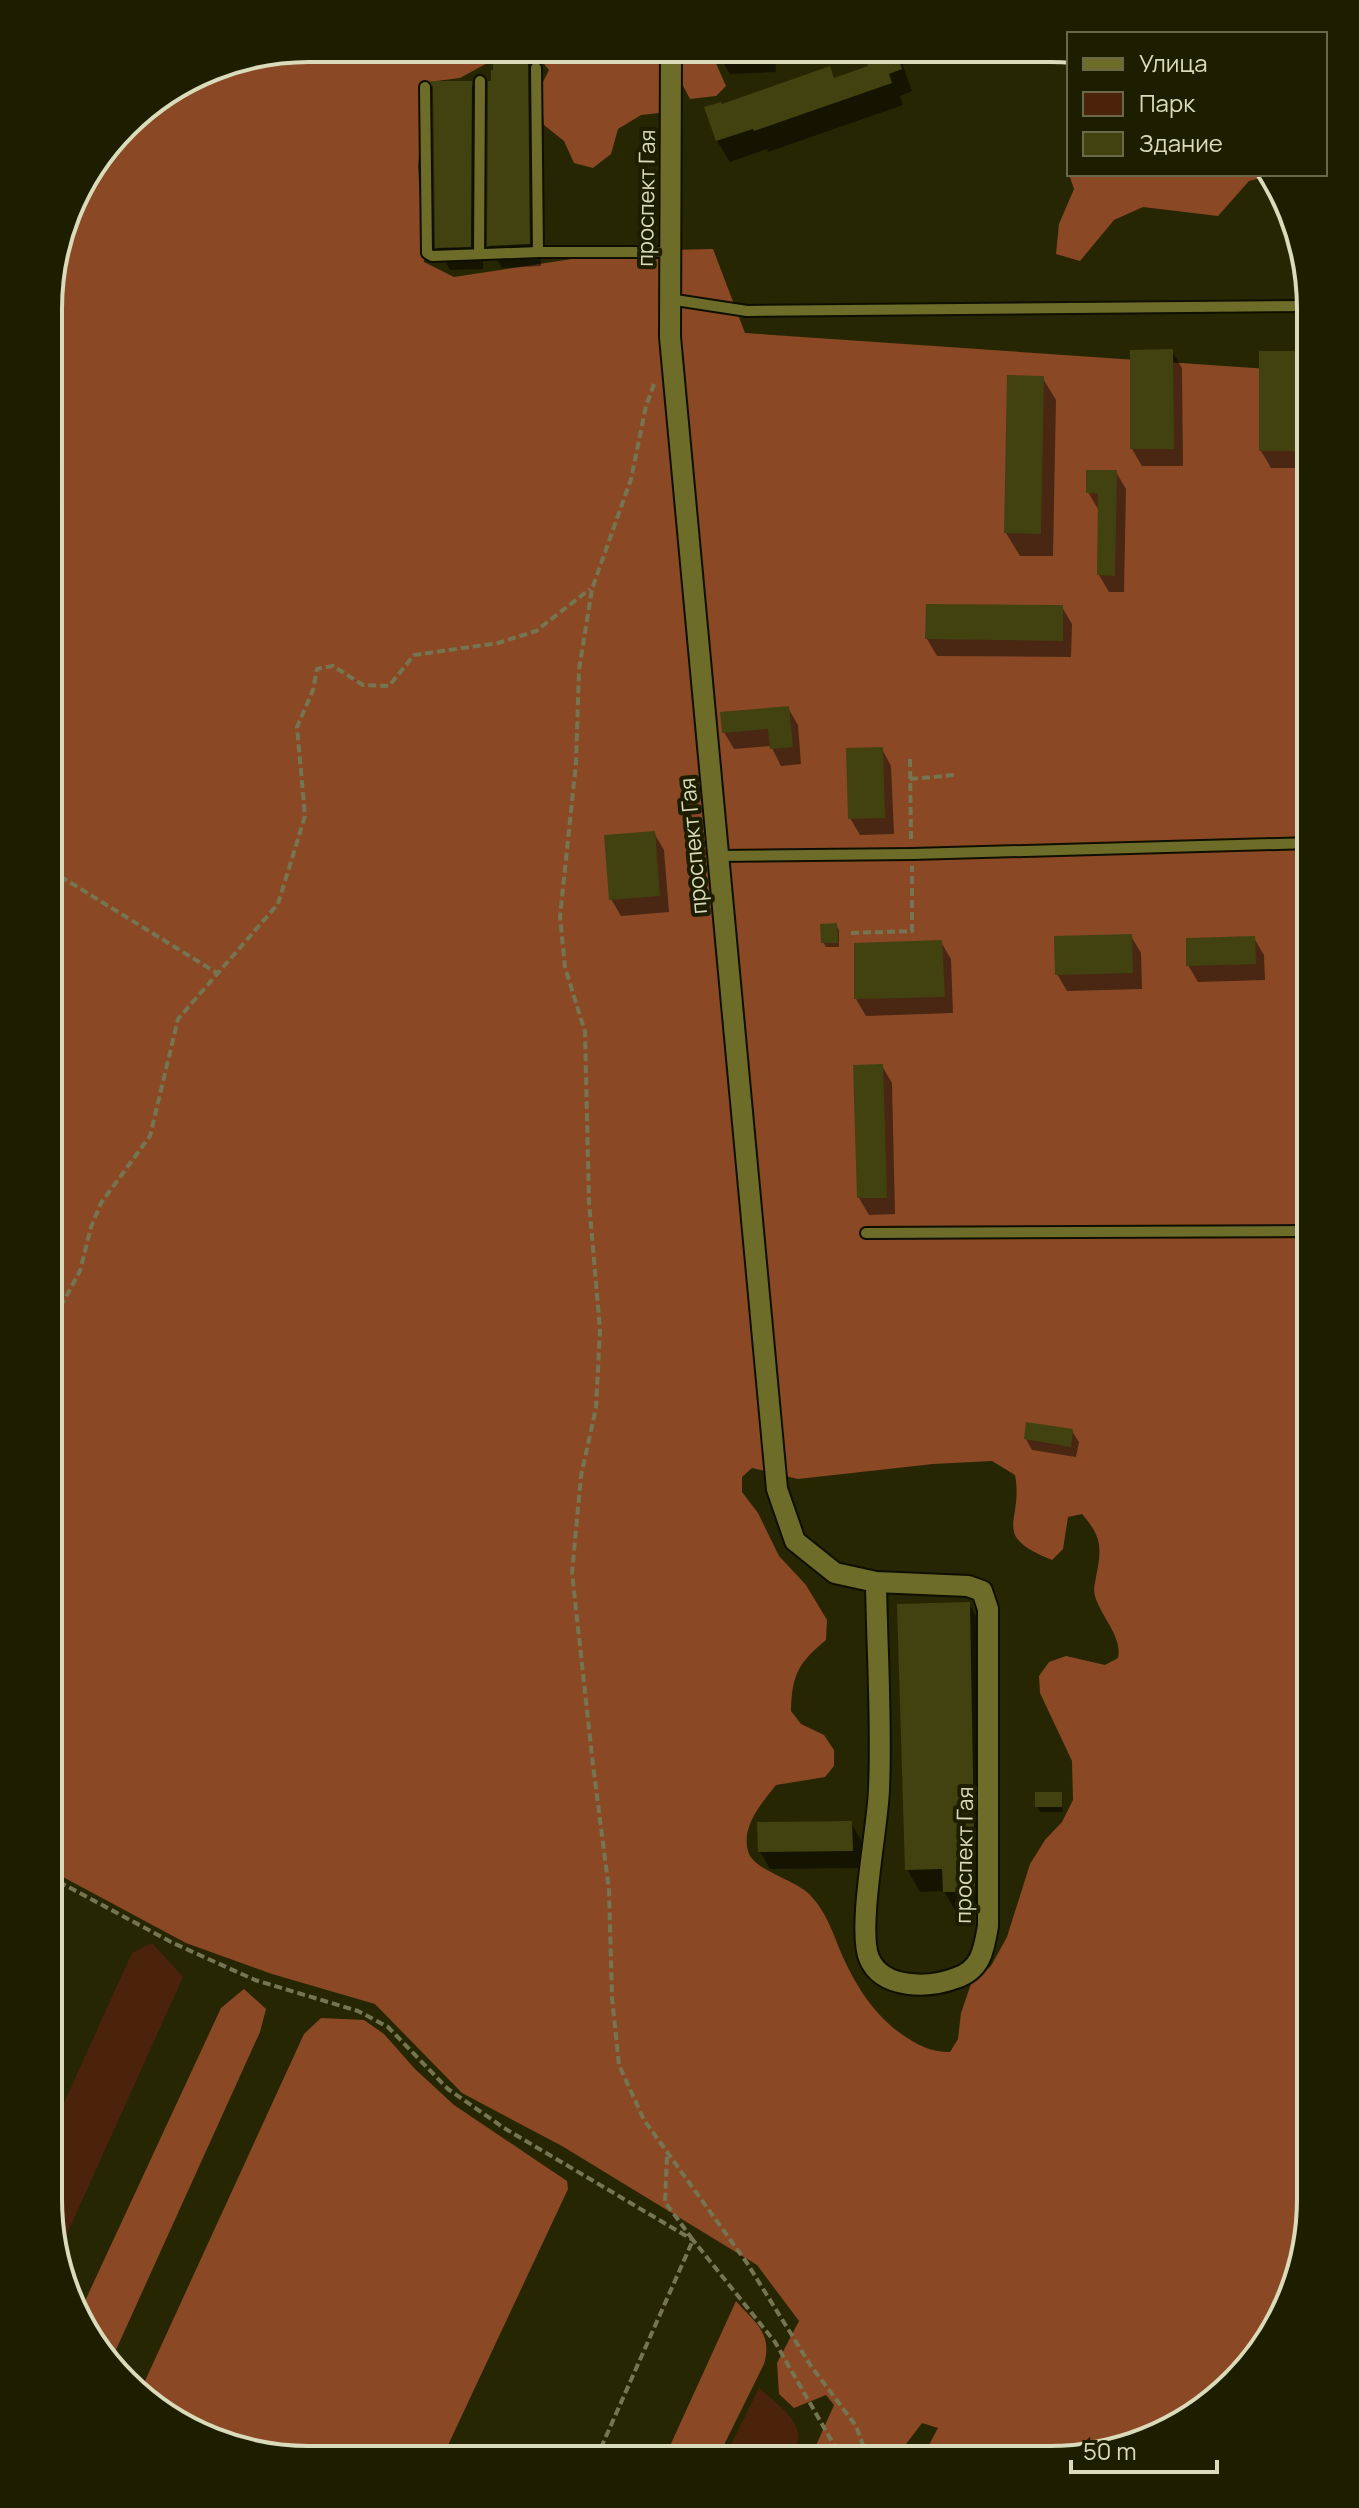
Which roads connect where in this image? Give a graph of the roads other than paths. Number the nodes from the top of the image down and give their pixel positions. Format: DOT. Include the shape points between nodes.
graph roads {
  1 [pos="671,63"];
  2 [pos="536,68"];
  3 [pos="480,81"];
  4 [pos="425,87"];
  5 [pos="538,252"];
  6 [pos="669,252"];
  7 [pos="479,254"];
  8 [pos="669,299"];
  9 [pos="1297,306"];
  10 [pos="1297,843"];
  11 [pos="718,856"];
  12 [pos="1297,1231"];
  13 [pos="866,1233"];
  14 [pos="876,1582"];
  1 -- 6 [label="street, проспект Гая"];
  2 -- 5 [label="lane"];
  3 -- 7 [label="lane"];
  4 -- 7 [label="lane" via="427,253"];
  5 -- 6 [label="lane"];
  5 -- 7 [label="lane"];
  6 -- 8 [label="street, проспект Гая"];
  8 -- 9 [label="lane" via="747,311"];
  8 -- 11 [label="street, проспект Гая"];
  10 -- 11 [label="lane"];
  11 -- 14 [label="street, проспект Гая" via="777,1489 795,1541 835,1573"];
  12 -- 13 [label="lane"];
  14 -- 14 [label="street, проспект Гая" via="968,1586 982,1591 988,1609 988,1926 982,1957 969,1974 944,1983 909,1985 883,1975 869,1959 866,1928 879,1789"];
}
